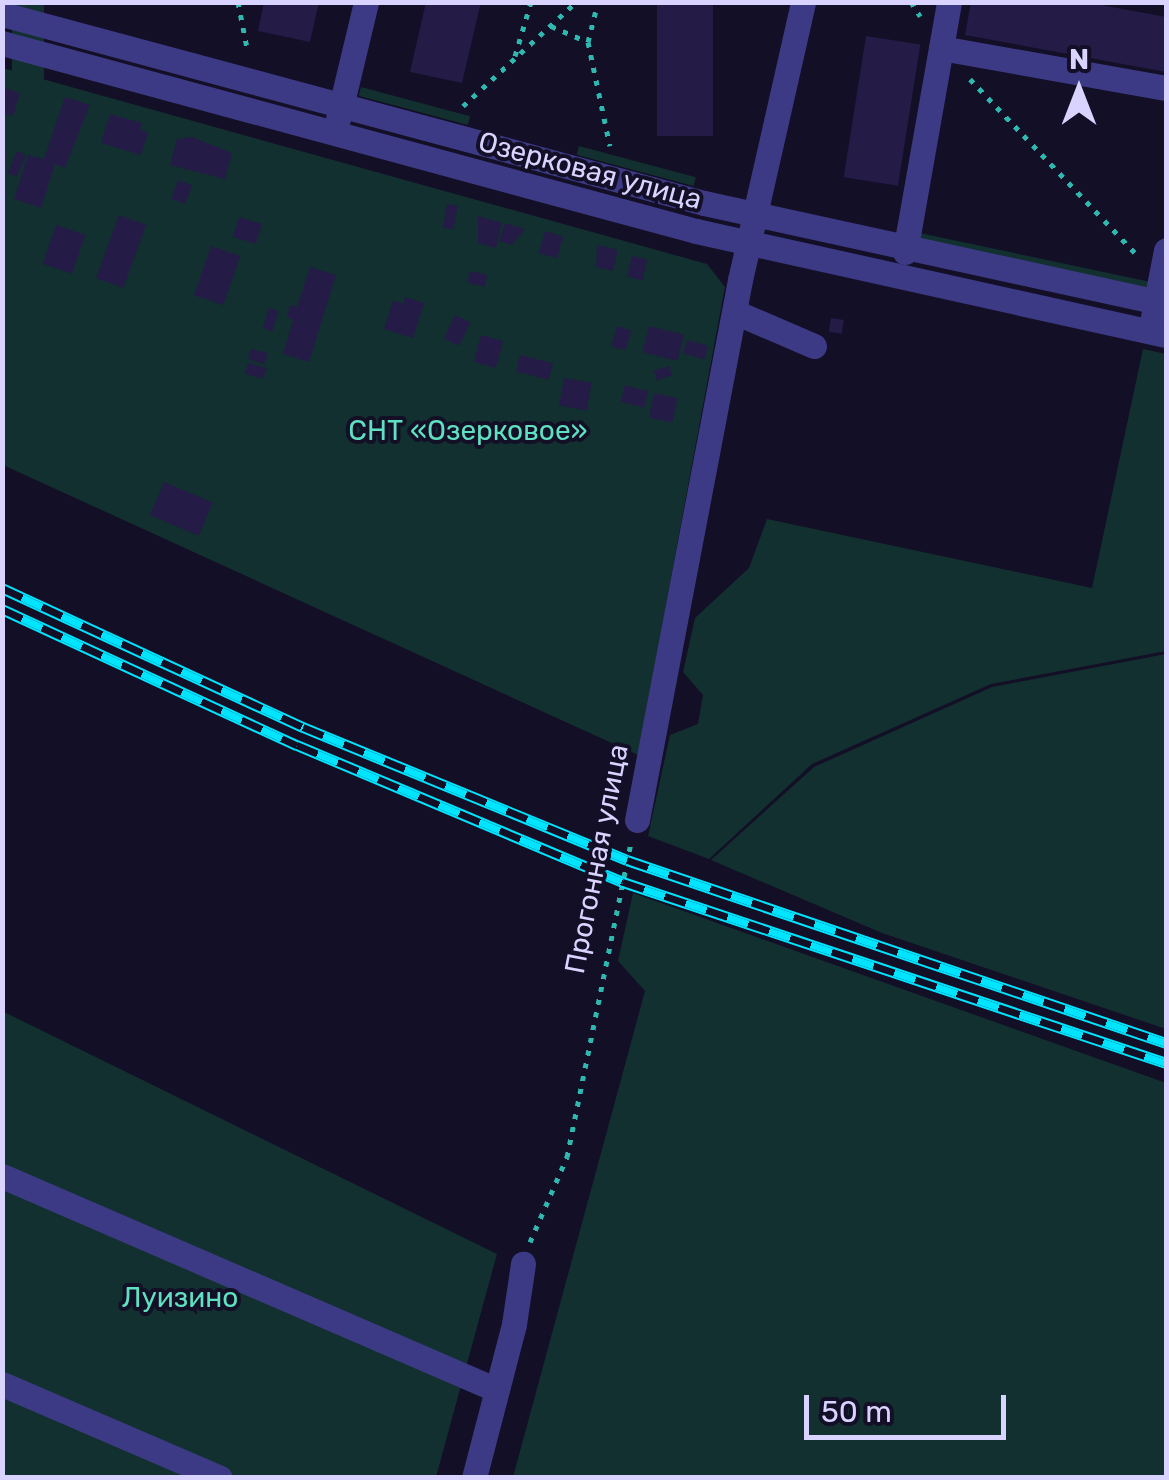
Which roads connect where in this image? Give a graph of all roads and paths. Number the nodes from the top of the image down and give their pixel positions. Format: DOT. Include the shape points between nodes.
graph roads {
  1 [pos="238,2"];
  2 [pos="366,2"];
  3 [pos="531,2"];
  4 [pos="576,2"];
  5 [pos="598,2"];
  6 [pos="803,2"];
  7 [pos="911,2"];
  8 [pos="949,2"];
  9 [pos="2,14"];
  10 [pos="551,26"];
  11 [pos="588,42"];
  12 [pos="2,43"];
  13 [pos="247,48"];
  14 [pos="941,48"];
  15 [pos="514,58"];
  16 [pos="1166,88"];
  17 [pos="341,106"];
  18 [pos="462,106"];
  19 [pos="334,132"];
  20 [pos="610,146"];
  21 [pos="759,216"];
  22 [pos="751,244"];
  23 [pos="1166,250"];
  24 [pos="905,252"];
  25 [pos="1141,259"];
  26 [pos="1161,303"];
  27 [pos="735,312"];
  28 [pos="1158,333"];
  29 [pos="814,346"];
  30 [pos="636,820"];
  31 [pos="2,1176"];
  32 [pos="523,1264"];
  33 [pos="2,1384"];
  34 [pos="497,1390"];
  35 [pos="220,1478"];
  36 [pos="474,1478"];
  1 -- 13 [label="path"];
  2 -- 17 [label="street"];
  3 -- 15 [label="path"];
  4 -- 10 [label="path"];
  5 -- 11 [label="path"];
  6 -- 21 [label="street, Прогонная улица"];
  7 -- 14 [label="path"];
  8 -- 14 [label="street"];
  9 -- 17 [label="street, Озерковая улица"];
  10 -- 11 [label="path"];
  10 -- 15 [label="path"];
  11 -- 20 [label="path"];
  12 -- 19 [label="street, Озерковая улица"];
  14 -- 16 [label="street"];
  14 -- 24 [label="street"];
  14 -- 25 [label="path"];
  15 -- 18 [label="path"];
  17 -- 19 [label="street"];
  17 -- 21 [label="street, Озерковая улица"];
  19 -- 22 [label="street, Озерковая улица"];
  21 -- 22 [label="street, Прогонная улица"];
  21 -- 24 [label="street, Озерковая улица"];
  22 -- 27 [label="street, Прогонная улица"];
  22 -- 28 [label="street, Озерковая улица"];
  23 -- 26 [label="street"];
  24 -- 26 [label="street, Озерковая улица"];
  26 -- 28 [label="street"];
  27 -- 29 [label="street"];
  27 -- 30 [label="street, Прогонная улица"];
  30 -- 32 [label="path, Прогонная улица" via="567,1157"];
  31 -- 34 [label="street"];
  32 -- 34 [label="street"];
  33 -- 35 [label="street"];
  34 -- 36 [label="street"];
}
